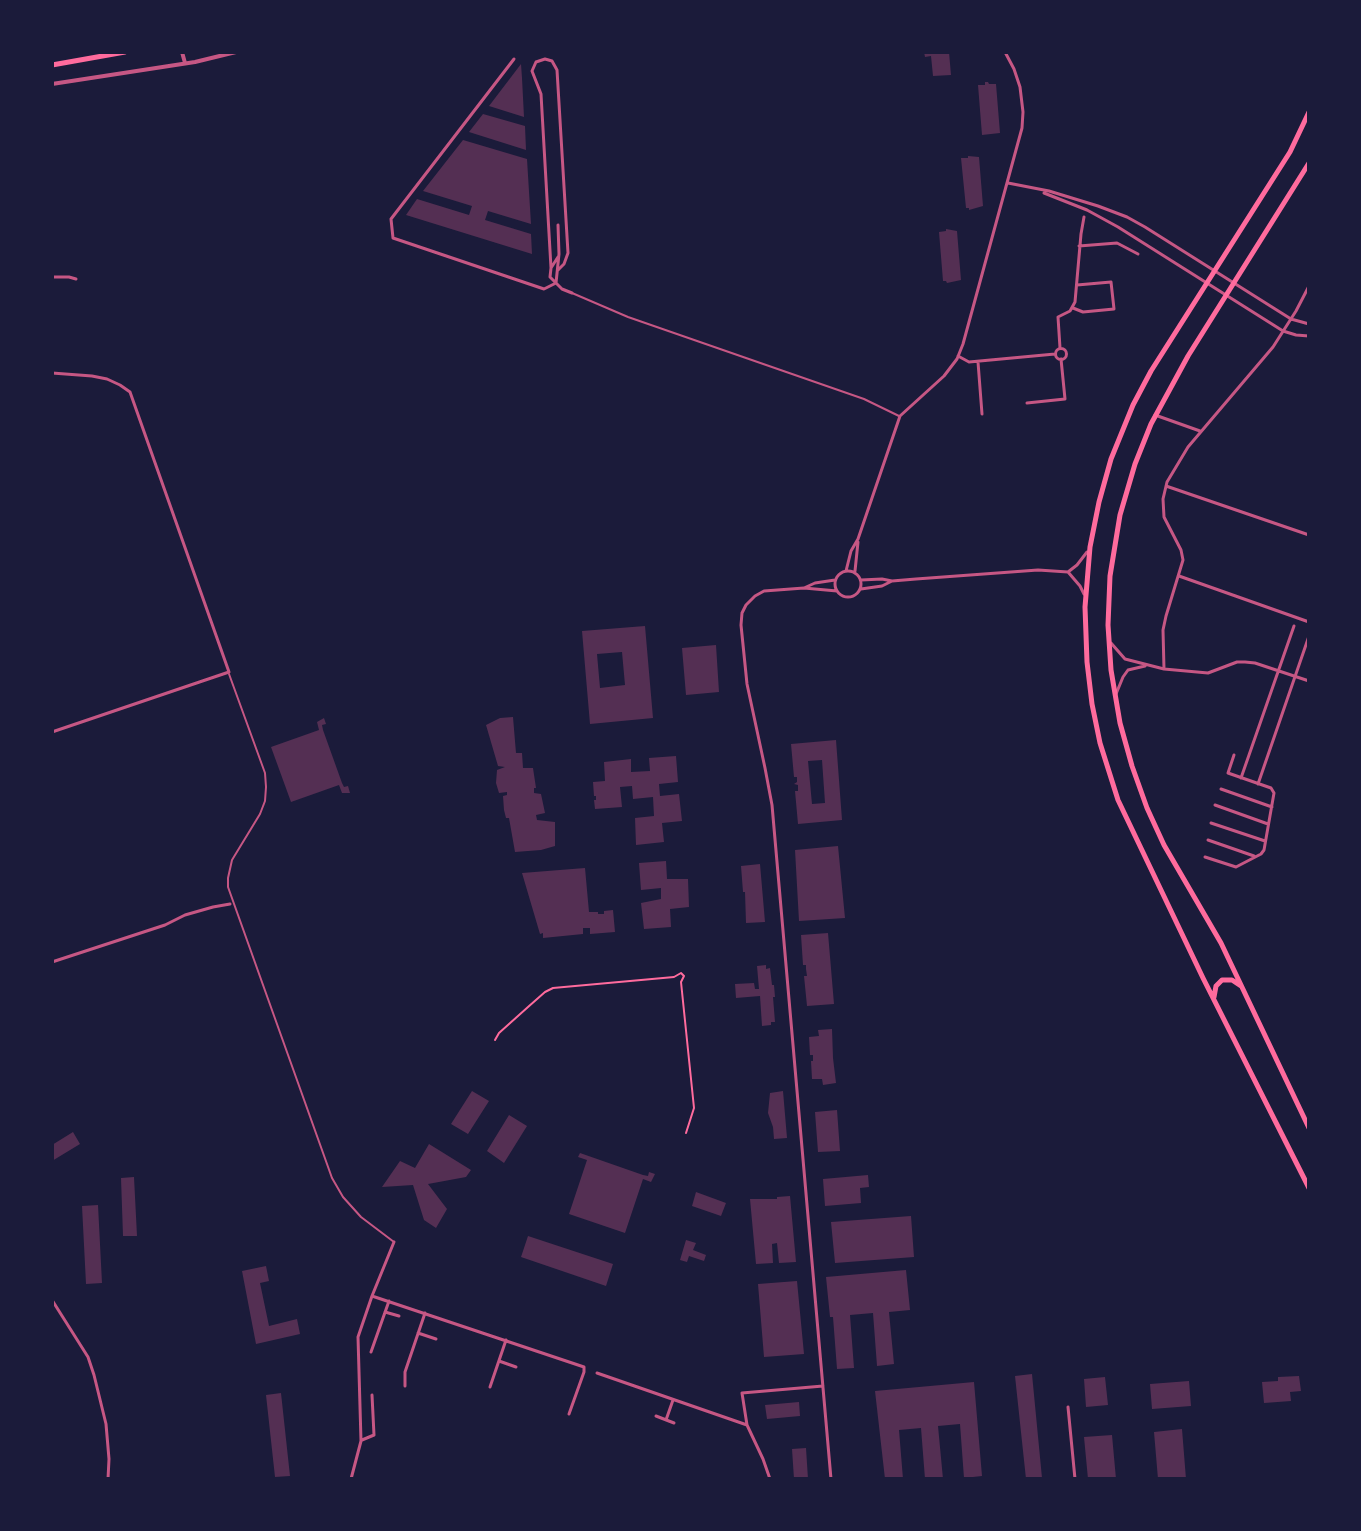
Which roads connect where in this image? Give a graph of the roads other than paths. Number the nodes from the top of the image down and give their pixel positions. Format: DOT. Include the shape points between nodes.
graph roads {
  1 [pos="125,52"];
  2 [pos="182,52"];
  3 [pos="236,52"];
  4 [pos="1005,52"];
  5 [pos="514,59"];
  6 [pos="184,61"];
  7 [pos="52,65"];
  8 [pos="52,84"];
  9 [pos="1309,112"];
  10 [pos="1309,163"];
  11 [pos="1008,183"];
  12 [pos="1041,191"];
  13 [pos="1084,217"];
  14 [pos="558,225"];
  15 [pos="1079,246"];
  16 [pos="559,254"];
  17 [pos="1138,254"];
  18 [pos="551,268"];
  19 [pos="558,270"];
  20 [pos="1214,270"];
  21 [pos="52,277"];
  22 [pos="76,279"];
  23 [pos="556,283"];
  24 [pos="1207,283"];
  25 [pos="1234,283"];
  26 [pos="1077,285"];
  27 [pos="1309,286"];
  28 [pos="572,293"];
  29 [pos="1226,295"];
  30 [pos="1073,308"];
  31 [pos="1291,319"];
  32 [pos="1309,324"];
  33 [pos="1283,331"];
  34 [pos="1309,336"];
  35 [pos="1060,348"];
  36 [pos="1055,354"];
  37 [pos="958,356"];
  38 [pos="1061,359"];
  39 [pos="978,362"];
  40 [pos="52,373"];
  41 [pos="1027,403"];
  42 [pos="982,414"];
  43 [pos="1155,415"];
  44 [pos="900,416"];
  45 [pos="1201,432"];
  46 [pos="1166,486"];
  47 [pos="1309,535"];
  48 [pos="858,539"];
  49 [pos="1090,547"];
  50 [pos="846,571"];
  51 [pos="1068,572"];
  52 [pos="855,573"];
  53 [pos="1179,576"];
  54 [pos="836,580"];
  55 [pos="861,580"];
  56 [pos="892,581"];
  57 [pos="804,588"];
  58 [pos="861,589"];
  59 [pos="837,591"];
  60 [pos="1085,596"];
  61 [pos="1309,622"];
  62 [pos="1294,626"];
  63 [pos="1309,636"];
  64 [pos="1108,639"];
  65 [pos="1149,666"];
  66 [pos="1164,669"];
  67 [pos="1278,671"];
  68 [pos="229,672"];
  69 [pos="1295,677"];
  70 [pos="1309,681"];
  71 [pos="1114,697"];
  72 [pos="52,732"];
  73 [pos="1234,755"];
  74 [pos="1241,778"];
  75 [pos="1258,784"];
  76 [pos="1221,789"];
  77 [pos="1215,805"];
  78 [pos="1272,807"];
  79 [pos="1211,823"];
  80 [pos="1269,824"];
  81 [pos="1208,840"];
  82 [pos="1265,841"];
  83 [pos="1205,857"];
  84 [pos="1256,857"];
  85 [pos="230,904"];
  86 [pos="52,962"];
  87 [pos="1242,987"];
  88 [pos="1214,998"];
  89 [pos="1309,1128"];
  90 [pos="1309,1188"];
  91 [pos="394,1242"];
  92 [pos="372,1296"];
  93 [pos="52,1300"];
  94 [pos="389,1301"];
  95 [pos="385,1312"];
  96 [pos="425,1313"];
  97 [pos="399,1316"];
  98 [pos="418,1333"];
  99 [pos="436,1339"];
  100 [pos="506,1340"];
  101 [pos="371,1352"];
  102 [pos="499,1361"];
  103 [pos="516,1367"];
  104 [pos="597,1373"];
  105 [pos="405,1386"];
  106 [pos="823,1386"];
  107 [pos="490,1387"];
  108 [pos="372,1395"];
  109 [pos="673,1400"];
  110 [pos="1068,1407"];
  111 [pos="569,1414"];
  112 [pos="656,1416"];
  113 [pos="666,1420"];
  114 [pos="674,1423"];
  115 [pos="747,1425"];
  116 [pos="361,1441"];
  117 [pos="108,1479"];
  118 [pos="351,1479"];
  119 [pos="770,1479"];
  120 [pos="831,1479"];
  121 [pos="1075,1479"];
  1 -- 7 [label="main road"];
  2 -- 6 [label="street"];
  3 -- 6 [label="street"];
  4 -- 11 [label="street" via="1017,78 1023,112"];
  5 -- 23 [label="street" via="391,219 393,238 544,289"];
  6 -- 8 [label="street"];
  9 -- 20 [label="main road" via="1290,152"];
  10 -- 25 [label="main road"];
  11 -- 12 [label="street"];
  11 -- 37 [label="street"];
  12 -- 20 [label="street" via="1127,217"];
  12 -- 24 [label="street" via="1118,227"];
  13 -- 15 [label="street"];
  14 -- 16 [label="street"];
  15 -- 17 [label="street" via="1117,243"];
  15 -- 26 [label="street"];
  16 -- 18 [label="street"];
  16 -- 19 [label="street"];
  18 -- 19 [label="street" via="541,94 532,71 545,59 557,70 561,131 568,253"];
  18 -- 23 [label="street"];
  19 -- 23 [label="street"];
  20 -- 24 [label="main road"];
  20 -- 25 [label="street"];
  21 -- 22 [label="street"];
  23 -- 28 [label="street"];
  24 -- 29 [label="street"];
  24 -- 49 [label="main road" via="1133,405 1111,459"];
  25 -- 29 [label="main road"];
  25 -- 31 [label="street"];
  26 -- 30 [label="street"];
  26 -- 30 [label="street" via="1111,282 1114,309"];
  27 -- 31 [label="street"];
  28 -- 44 [label="lane"];
  29 -- 33 [label="street"];
  29 -- 43 [label="main road"];
  30 -- 35 [label="street" via="1058,317"];
  31 -- 32 [label="street"];
  31 -- 33 [label="street"];
  33 -- 34 [label="street"];
  33 -- 45 [label="street"];
  35 -- 36 [label="street"];
  35 -- 38 [label="street" via="1066,352"];
  36 -- 38 [label="street"];
  36 -- 39 [label="street"];
  37 -- 39 [label="street"];
  37 -- 44 [label="street"];
  38 -- 41 [label="street" via="1065,399"];
  39 -- 42 [label="street"];
  40 -- 68 [label="street" via="107,379 130,392"];
  43 -- 45 [label="street"];
  43 -- 64 [label="main road" via="1118,525"];
  44 -- 48 [label="street"];
  45 -- 46 [label="street"];
  46 -- 47 [label="street"];
  46 -- 53 [label="street" via="1164,517 1183,558"];
  48 -- 50 [label="street"];
  48 -- 52 [label="street"];
  49 -- 51 [label="street"];
  49 -- 60 [label="main road"];
  50 -- 52 [label="street"];
  50 -- 54 [label="street"];
  51 -- 56 [label="street"];
  51 -- 60 [label="street"];
  52 -- 55 [label="street"];
  53 -- 61 [label="street"];
  53 -- 66 [label="street" via="1163,630"];
  54 -- 57 [label="street"];
  54 -- 59 [label="street"];
  55 -- 56 [label="street"];
  55 -- 58 [label="street"];
  56 -- 58 [label="street"];
  57 -- 59 [label="street"];
  57 -- 106 [label="street" via="760,593 746,605 741,625 747,684 772,805"];
  58 -- 59 [label="street" via="847,598"];
  60 -- 88 [label="main road" via="1092,704 1109,776"];
  62 -- 67 [label="street"];
  63 -- 69 [label="street"];
  64 -- 65 [label="street" via="1122,657"];
  64 -- 71 [label="main road"];
  65 -- 66 [label="street"];
  65 -- 71 [label="street" via="1128,670"];
  66 -- 67 [label="street" via="1208,673 1245,662"];
  67 -- 69 [label="street"];
  67 -- 74 [label="street"];
  68 -- 72 [label="street"];
  68 -- 91 [label="lane" via="266,787 260,814 232,860 228,887 332,1178 361,1217"];
  69 -- 70 [label="street"];
  69 -- 75 [label="street"];
  71 -- 87 [label="main road" via="1147,808"];
  73 -- 74 [label="street" via="1228,773"];
  74 -- 75 [label="street"];
  75 -- 78 [label="street" via="1273,789"];
  76 -- 78 [label="street"];
  77 -- 80 [label="street"];
  78 -- 80 [label="street"];
  79 -- 82 [label="street"];
  80 -- 82 [label="street"];
  81 -- 84 [label="street"];
  82 -- 84 [label="street"];
  83 -- 84 [label="street" via="1236,867"];
  85 -- 86 [label="street"];
  87 -- 88 [label="main road" via="1222,980"];
  87 -- 89 [label="main road"];
  88 -- 90 [label="main road"];
  91 -- 92 [label="street"];
  92 -- 94 [label="street"];
  92 -- 116 [label="street" via="358,1337"];
  93 -- 117 [label="street" via="94,1375 106,1424"];
  94 -- 95 [label="street"];
  94 -- 96 [label="street"];
  95 -- 97 [label="street"];
  95 -- 101 [label="street"];
  96 -- 98 [label="street"];
  96 -- 100 [label="street"];
  98 -- 99 [label="street"];
  98 -- 105 [label="street"];
  100 -- 102 [label="street"];
  100 -- 111 [label="street" via="584,1367"];
  102 -- 103 [label="street"];
  102 -- 107 [label="street"];
  104 -- 109 [label="street"];
  106 -- 115 [label="street" via="742,1393"];
  106 -- 120 [label="street"];
  108 -- 116 [label="street" via="374,1435"];
  109 -- 113 [label="street"];
  109 -- 115 [label="street"];
  110 -- 121 [label="street"];
  112 -- 113 [label="street"];
  113 -- 114 [label="street"];
  115 -- 119 [label="street"];
  116 -- 118 [label="street"];
}
